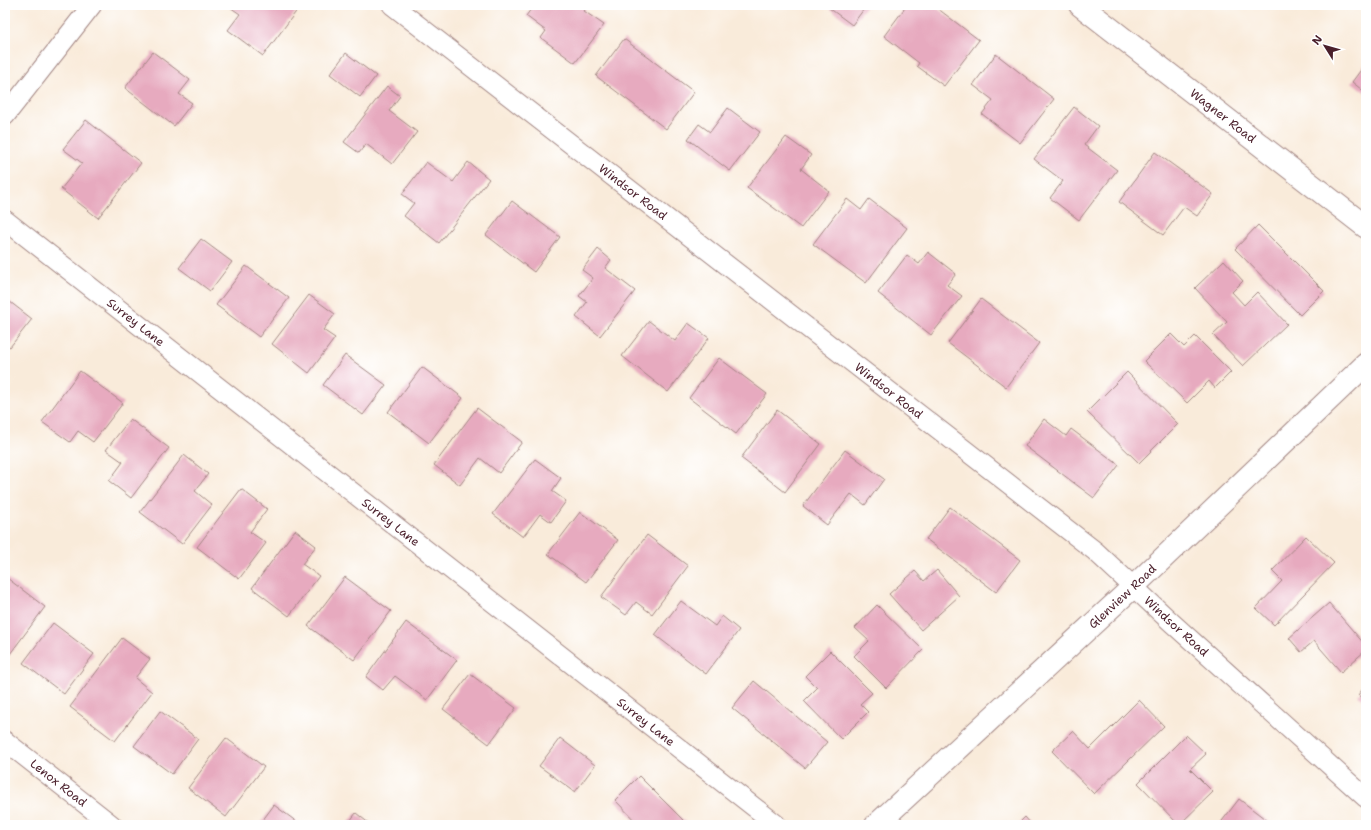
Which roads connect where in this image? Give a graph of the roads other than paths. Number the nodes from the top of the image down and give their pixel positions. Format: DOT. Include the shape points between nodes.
graph roads {
  1 [pos="92,5"];
  2 [pos="392,5"];
  3 [pos="1080,5"];
  4 [pos="5,116"];
  5 [pos="5,220"];
  6 [pos="1366,227"];
  7 [pos="1366,364"];
  8 [pos="1134,586"];
  9 [pos="5,741"];
  10 [pos="1366,798"];
  11 [pos="112,825"];
  12 [pos="777,825"];
  13 [pos="876,825"];
  1 -- 4 [label="street"];
  2 -- 8 [label="street, Windsor Road" via="1095,551"];
  3 -- 6 [label="main road, Wagner Road"];
  5 -- 12 [label="street, Surrey Lane"];
  7 -- 8 [label="main road, Glenview Road"];
  8 -- 10 [label="street, Windsor Road" via="1170,622"];
  8 -- 13 [label="main road, Glenview Road"];
  9 -- 11 [label="street, Lenox Road"];
}
